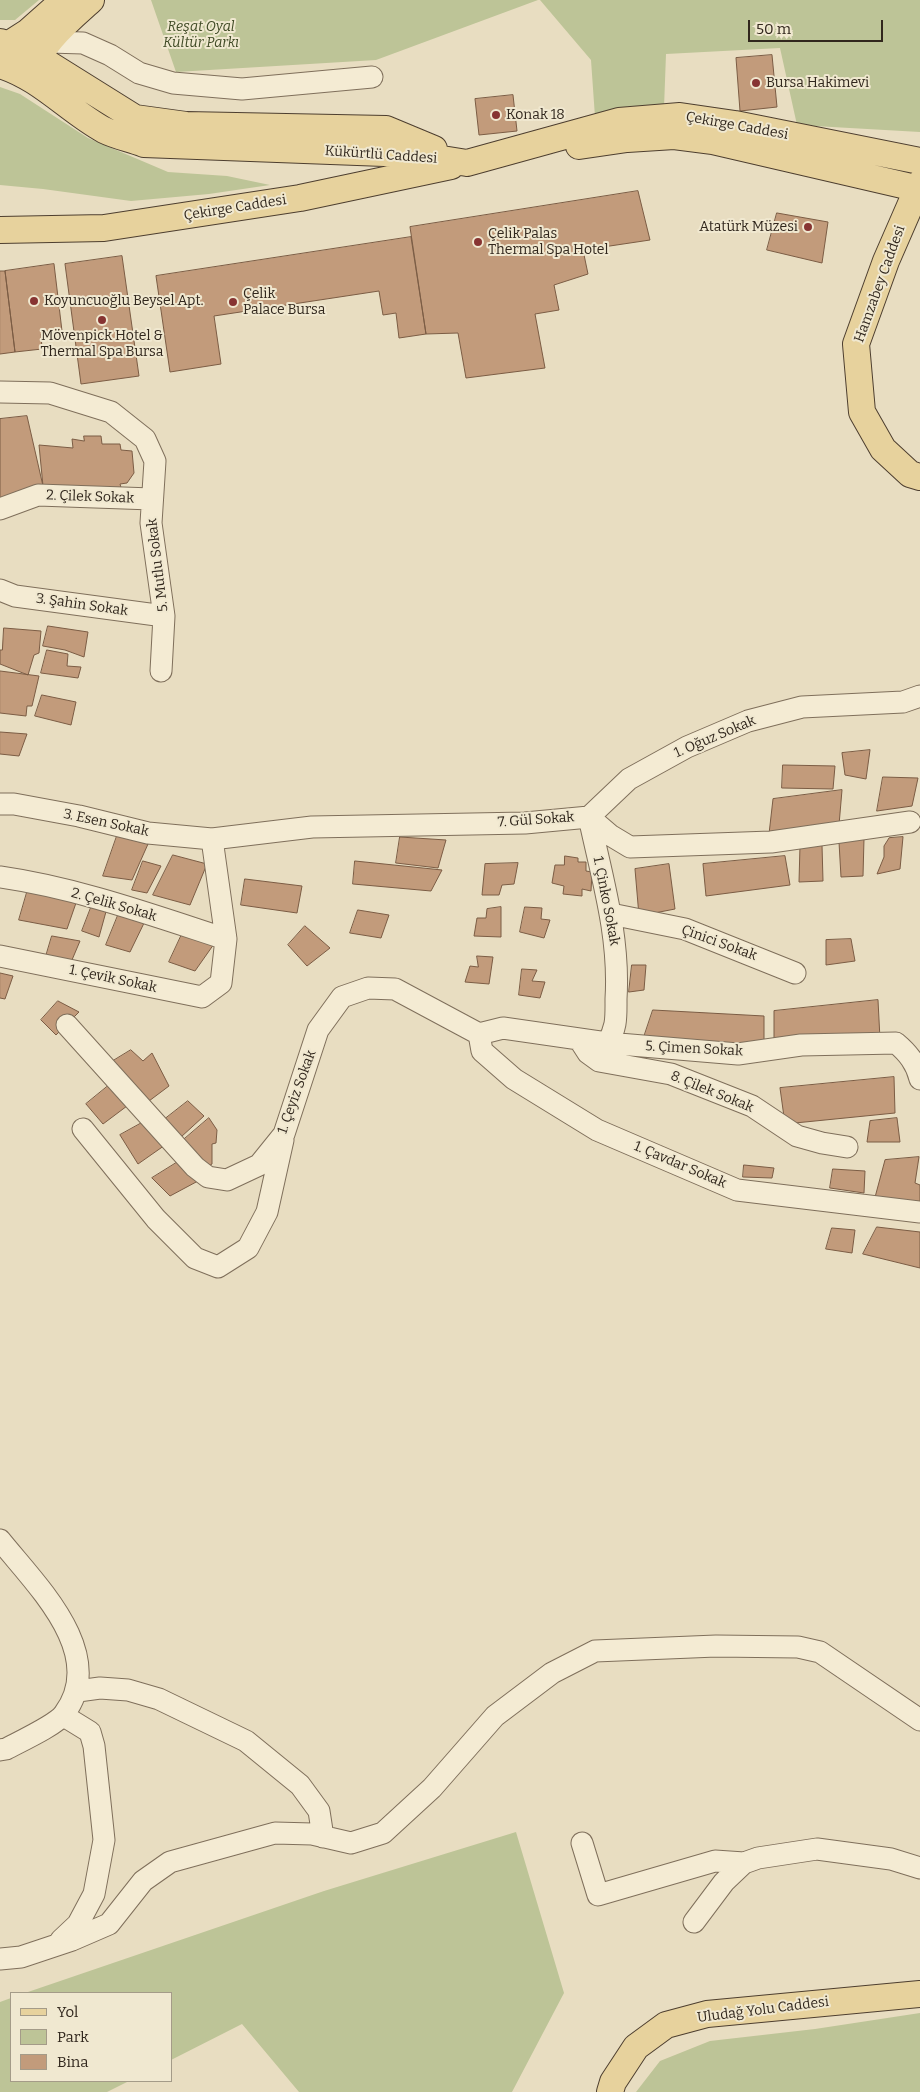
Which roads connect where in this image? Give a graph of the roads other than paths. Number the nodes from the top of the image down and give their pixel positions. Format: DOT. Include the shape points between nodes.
graph roads {
  1 [pos="64,0"];
  2 [pos="91,0"];
  3 [pos="3,50"];
  4 [pos="44,50"];
  5 [pos="372,77"];
  6 [pos="45,88"];
  7 [pos="920,161"];
  8 [pos="467,163"];
  9 [pos="919,187"];
  10 [pos="0,230"];
  11 [pos="0,392"];
  12 [pos="920,477"];
  13 [pos="152,499"];
  14 [pos="0,509"];
  15 [pos="0,590"];
  16 [pos="164,616"];
  17 [pos="161,671"];
  18 [pos="920,696"];
  19 [pos="0,804"];
  20 [pos="588,817"];
  21 [pos="910,822"];
  22 [pos="212,839"];
  23 [pos="0,877"];
  24 [pos="611,914"];
  25 [pos="226,939"];
  26 [pos="0,956"];
  27 [pos="796,973"];
  28 [pos="67,1025"];
  29 [pos="478,1034"];
  30 [pos="579,1039"];
  31 [pos="608,1043"];
  32 [pos="920,1079"];
  33 [pos="83,1129"];
  34 [pos="284,1134"];
  35 [pos="848,1147"];
  36 [pos="920,1212"];
  37 [pos="0,1540"];
  38 [pos="78,1691"];
  39 [pos="64,1716"];
  40 [pos="920,1720"];
  41 [pos="0,1750"];
  42 [pos="323,1836"];
  43 [pos="582,1844"];
  44 [pos="744,1863"];
  45 [pos="920,1868"];
  46 [pos="694,1922"];
  47 [pos="56,1945"];
  48 [pos="0,1959"];
  49 [pos="920,1994"];
  50 [pos="610,2092"];
  1 -- 3 [label="main road" via="44,20"];
  2 -- 4 [label="main road"];
  3 -- 4 [label="main road, Kükürtlü Caddesi"];
  3 -- 6 [label="main road, Kükürtlü Caddesi" via="8,67"];
  4 -- 5 [label="street" via="83,43 139,73 173,83 242,89"];
  4 -- 6 [label="main road" via="38,70"];
  4 -- 8 [label="main road, Kükürtlü Caddesi" via="135,118 186,124 386,129"];
  6 -- 8 [label="main road, Kükürtlü Caddesi" via="104,130 144,144 411,154"];
  7 -- 8 [label="main road, Çekirge Caddesi" via="680,116 619,121"];
  8 -- 9 [label="main road, Çekirge Caddesi" via="627,139 674,136 713,140"];
  8 -- 10 [label="main road, Çekirge Caddesi" via="300,198 104,228"];
  9 -- 12 [label="main road, Hamzabey Caddesi" via="886,261 856,344 862,412 883,449 910,474"];
  11 -- 13 [label="street, 5. Mutlu Sokak" via="50,393 112,412 145,439 155,461"];
  13 -- 14 [label="street, 2. Çilek Sokak" via="38,495"];
  13 -- 16 [label="street, 5. Mutlu Sokak" via="151,523"];
  15 -- 16 [label="street, 3. Şahin Sokak" via="15,596"];
  16 -- 17 [label="street, 5. Mutlu Sokak"];
  18 -- 20 [label="street, 1. Oğuz Sokak" via="903,702 802,707 748,721 687,747 629,779"];
  19 -- 22 [label="street, 3. Esen Sokak" via="79,816 148,833"];
  20 -- 21 [label="street, 7. Gül Sokak" via="630,847 771,842"];
  20 -- 22 [label="street, 7. Gül Sokak" via="525,823 312,827"];
  20 -- 24 [label="street, 1. Çinko Sokak"];
  22 -- 25 [label="street"];
  23 -- 25 [label="street, 2. Çelik Sokak" via="31,882 138,911"];
  24 -- 27 [label="street, Çinici Sokak" via="685,929"];
  24 -- 31 [label="street, 1. Çinko Sokak" via="616,942 617,990 615,1031"];
  25 -- 26 [label="street, 1. Çevik Sokak" via="222,982 202,997"];
  28 -- 34 [label="street, 1. Çeyiz Sokak" via="195,1167 208,1177 227,1180 259,1165"];
  29 -- 30 [label="street, 5. Çimen Sokak" via="502,1028"];
  29 -- 34 [label="street, 1. Çeyiz Sokak" via="395,990 368,988 342,997 318,1030"];
  29 -- 36 [label="street, 1. Çavdar Sokak" via="482,1051 514,1079 597,1130 737,1190"];
  30 -- 31 [label="street, 5. Çimen Sokak"];
  30 -- 35 [label="street, 8. Çilek Sokak" via="588,1053 600,1062 671,1074 752,1106 797,1136"];
  31 -- 32 [label="street, 5. Çimen Sokak" via="738,1054 801,1045 896,1043 909,1054"];
  33 -- 34 [label="street" via="156,1218 195,1258 218,1267 248,1248 267,1212"];
  37 -- 38 [label="street" via="58,1613 70,1636 78,1661"];
  38 -- 39 [label="street"];
  38 -- 42 [label="street" via="100,1688 128,1690 159,1699 246,1741 300,1785 319,1811"];
  39 -- 41 [label="street"];
  39 -- 47 [label="street" via="90,1732 104,1840 94,1894 78,1924"];
  40 -- 42 [label="street" via="820,1652 798,1647 716,1646 595,1651 552,1674 495,1716 432,1788 383,1833 351,1843"];
  42 -- 47 [label="street" via="275,1833 170,1862 143,1881 109,1924"];
  43 -- 44 [label="street" via="598,1895 715,1861"];
  44 -- 45 [label="street" via="817,1849 891,1859"];
  44 -- 46 [label="street" via="724,1882"];
  47 -- 48 [label="street" via="21,1957"];
  49 -- 50 [label="main road, Uludağ Yolu Caddesi" via="707,2014 666,2025 636,2047"];
}
